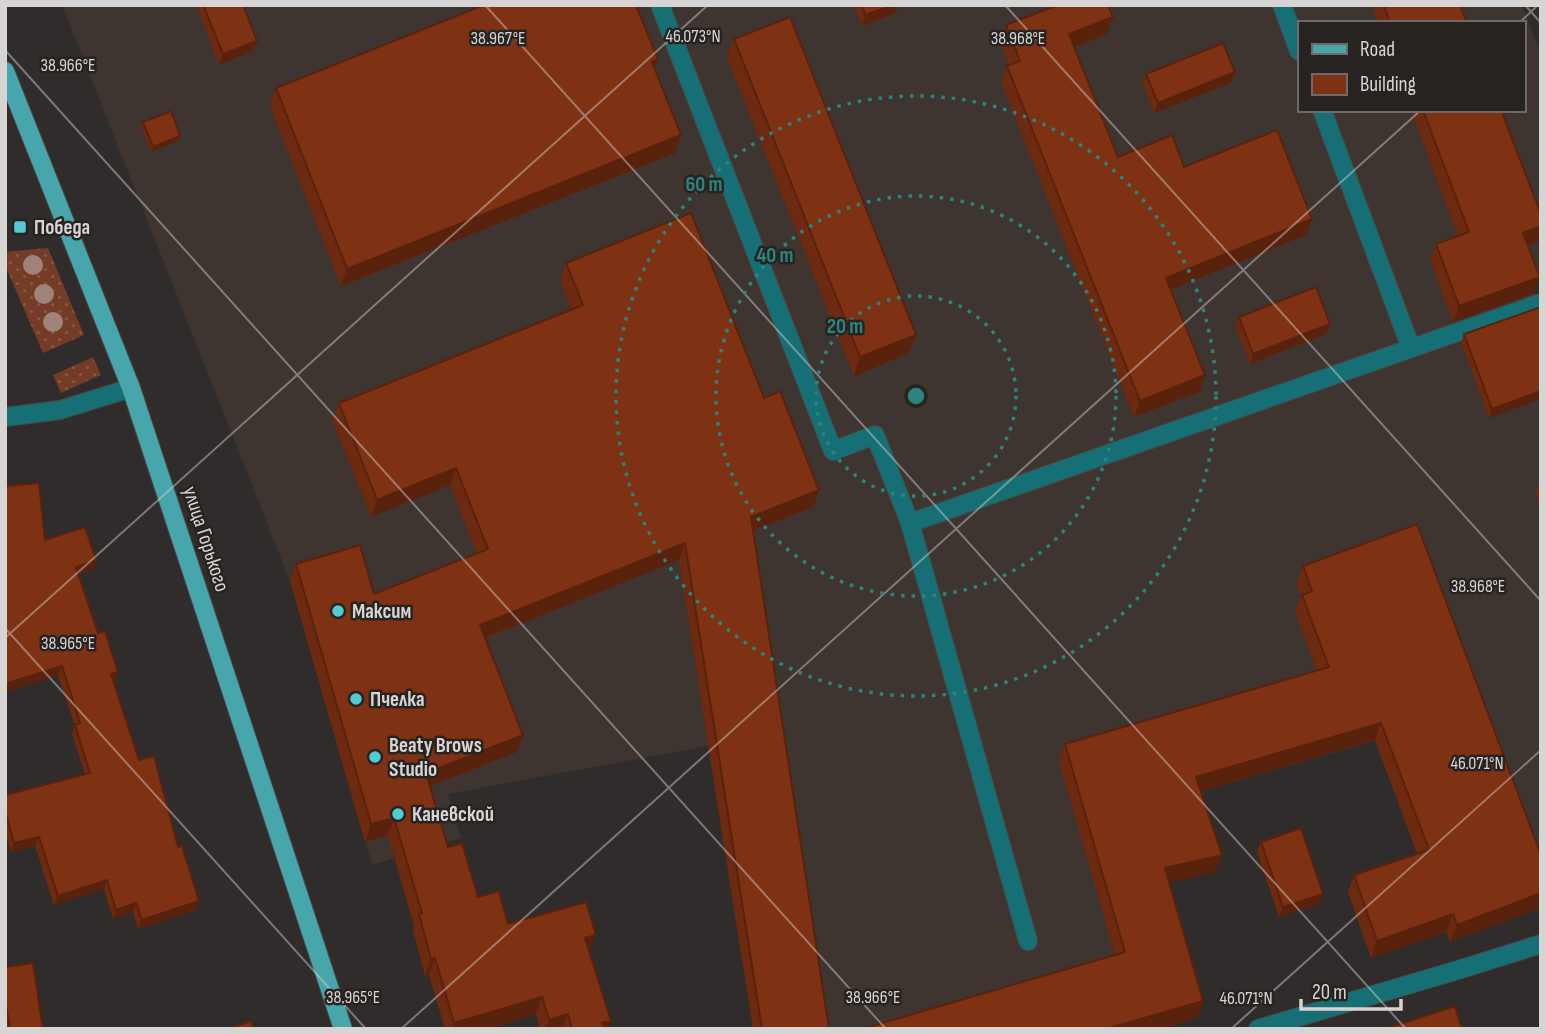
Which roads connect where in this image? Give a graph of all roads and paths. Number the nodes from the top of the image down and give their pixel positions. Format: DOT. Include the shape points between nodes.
graph roads {
  1 [pos="660,5"];
  2 [pos="1282,5"];
  3 [pos="1298,48"];
  4 [pos="5,71"];
  5 [pos="1323,112"];
  6 [pos="1541,303"];
  7 [pos="1411,348"];
  8 [pos="131,388"];
  9 [pos="5,417"];
  10 [pos="909,523"];
  11 [pos="1028,941"];
  12 [pos="1541,944"];
  13 [pos="343,1029"];
  14 [pos="1258,1029"];
  1 -- 10 [label="street" via="833,451 875,435"];
  2 -- 3 [label="street"];
  4 -- 8 [label="main road, улица Горького"];
  5 -- 7 [label="street"];
  6 -- 7 [label="street"];
  7 -- 10 [label="street"];
  8 -- 9 [label="street" via="60,410"];
  8 -- 13 [label="main road, улица Горького"];
  10 -- 11 [label="street"];
  12 -- 14 [label="street"];
}
